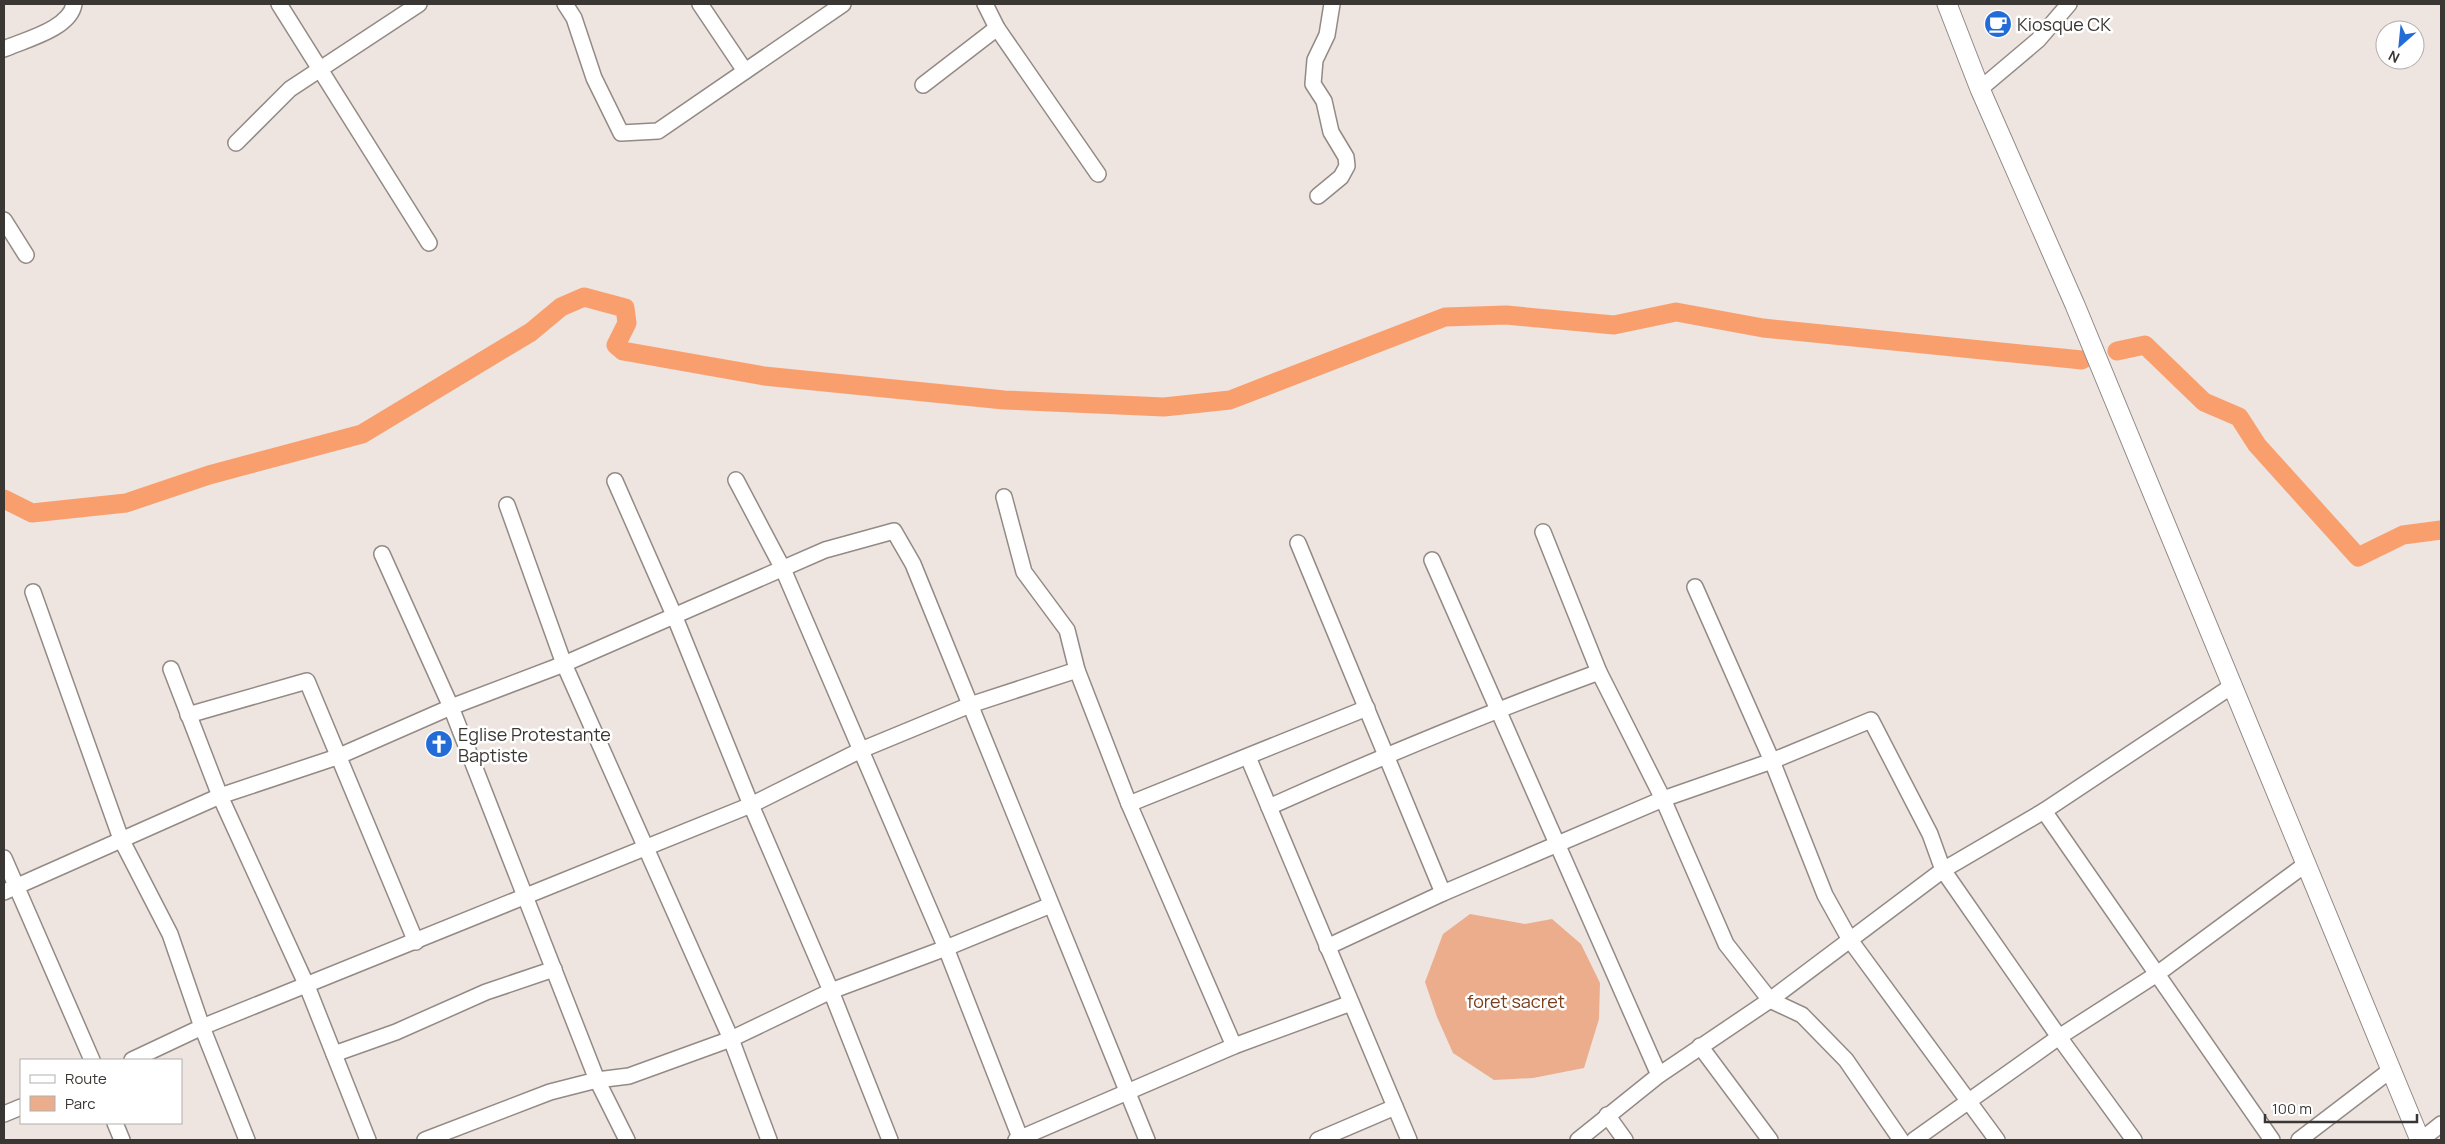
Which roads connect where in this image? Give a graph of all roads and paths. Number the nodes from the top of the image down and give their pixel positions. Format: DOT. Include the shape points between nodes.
graph roads {
  1 [pos="74,4"];
  2 [pos="279,4"];
  3 [pos="417,4"];
  4 [pos="565,4"];
  5 [pos="700,4"];
  6 [pos="843,4"];
  7 [pos="985,4"];
  8 [pos="1332,4"];
  9 [pos="1947,4"];
  10 [pos="2070,4"];
  11 [pos="997,28"];
  12 [pos="4,49"];
  13 [pos="319,70"];
  14 [pos="745,72"];
  15 [pos="923,85"];
  16 [pos="1980,89"];
  17 [pos="236,143"];
  18 [pos="1098,174"];
  19 [pos="1318,196"];
  20 [pos="4,220"];
  21 [pos="429,243"];
  22 [pos="26,255"];
  23 [pos="736,480"];
  24 [pos="615,481"];
  25 [pos="1004,497"];
  26 [pos="507,505"];
  27 [pos="1543,532"];
  28 [pos="1298,544"];
  29 [pos="382,554"];
  30 [pos="1432,560"];
  31 [pos="783,568"];
  32 [pos="1695,587"];
  33 [pos="33,592"];
  34 [pos="674,615"];
  35 [pos="564,664"];
  36 [pos="171,669"];
  37 [pos="1077,670"];
  38 [pos="1599,672"];
  39 [pos="2232,686"];
  40 [pos="970,705"];
  41 [pos="451,707"];
  42 [pos="1367,708"];
  43 [pos="1498,709"];
  44 [pos="188,715"];
  45 [pos="861,750"];
  46 [pos="1386,754"];
  47 [pos="337,756"];
  48 [pos="1248,757"];
  49 [pos="1772,761"];
  50 [pos="220,796"];
  51 [pos="1663,799"];
  52 [pos="1129,804"];
  53 [pos="751,805"];
  54 [pos="1269,807"];
  55 [pos="2044,811"];
  56 [pos="120,839"];
  57 [pos="1557,844"];
  58 [pos="646,846"];
  59 [pos="4,858"];
  60 [pos="2306,864"];
  61 [pos="1943,870"];
  62 [pos="10,889"];
  63 [pos="1443,893"];
  64 [pos="527,897"];
  65 [pos="1050,905"];
  66 [pos="1850,940"];
  67 [pos="416,942"];
  68 [pos="1327,947"];
  69 [pos="946,948"];
  70 [pos="554,969"];
  71 [pos="2157,974"];
  72 [pos="306,986"];
  73 [pos="831,991"];
  74 [pos="1770,1000"];
  75 [pos="1351,1003"];
  76 [pos="202,1027"];
  77 [pos="2059,1037"];
  78 [pos="731,1039"];
  79 [pos="1234,1046"];
  80 [pos="1700,1046"];
  81 [pos="334,1054"];
  82 [pos="92,1059"];
  83 [pos="134,1059"];
  84 [pos="2392,1069"];
  85 [pos="1659,1075"];
  86 [pos="596,1080"];
  87 [pos="1126,1093"];
  88 [pos="1968,1101"];
  89 [pos="20,1107"];
  90 [pos="1395,1107"];
  91 [pos="4,1114"];
  92 [pos="1607,1115"];
  93 [pos="116,1124"];
  94 [pos="2441,1124"];
  95 [pos="122,1140"];
  96 [pos="247,1140"];
  97 [pos="368,1140"];
  98 [pos="426,1140"];
  99 [pos="627,1140"];
  100 [pos="769,1140"];
  101 [pos="890,1140"];
  102 [pos="1019,1140"];
  103 [pos="1147,1140"];
  104 [pos="1318,1140"];
  105 [pos="1409,1140"];
  106 [pos="1578,1140"];
  107 [pos="1625,1140"];
  108 [pos="1770,1140"];
  109 [pos="1901,1140"];
  110 [pos="1914,1140"];
  111 [pos="1997,1140"];
  112 [pos="2134,1140"];
  113 [pos="2272,1140"];
  114 [pos="2299,1140"];
  115 [pos="2421,1140"];
  1 -- 12 [label="street" via="65,20 51,31"];
  2 -- 13 [label="street"];
  3 -- 13 [label="street"];
  4 -- 14 [label="street" via="574,18 594,78 621,133 658,131"];
  5 -- 14 [label="street"];
  6 -- 14 [label="street"];
  7 -- 11 [label="street"];
  8 -- 19 [label="street" via="1327,35 1315,60 1313,84 1324,102 1331,132 1346,157 1347,166 1341,178"];
  9 -- 16 [label="main road"];
  10 -- 16 [label="street" via="2038,40"];
  11 -- 15 [label="street"];
  11 -- 18 [label="street"];
  13 -- 17 [label="street" via="290,90"];
  13 -- 21 [label="street"];
  16 -- 39 [label="main road" via="2075,305"];
  20 -- 22 [label="street"];
  23 -- 31 [label="street"];
  24 -- 34 [label="street"];
  25 -- 37 [label="street" via="1024,572 1067,630"];
  26 -- 35 [label="street"];
  27 -- 38 [label="street"];
  28 -- 42 [label="street"];
  29 -- 41 [label="street"];
  30 -- 43 [label="street"];
  31 -- 34 [label="street"];
  31 -- 40 [label="street" via="824,550 894,531 913,564"];
  31 -- 45 [label="street"];
  32 -- 49 [label="street"];
  33 -- 56 [label="street"];
  34 -- 35 [label="street"];
  34 -- 53 [label="street"];
  35 -- 41 [label="street"];
  35 -- 58 [label="street"];
  36 -- 44 [label="street"];
  37 -- 40 [label="street"];
  37 -- 52 [label="street"];
  38 -- 43 [label="street"];
  38 -- 51 [label="street"];
  39 -- 55 [label="street"];
  39 -- 60 [label="main road"];
  40 -- 45 [label="street"];
  40 -- 65 [label="street"];
  41 -- 47 [label="street"];
  41 -- 64 [label="street"];
  42 -- 46 [label="street"];
  42 -- 48 [label="street"];
  43 -- 46 [label="street"];
  43 -- 57 [label="street"];
  44 -- 47 [label="street" via="307,681"];
  44 -- 50 [label="street"];
  45 -- 53 [label="street"];
  45 -- 69 [label="street"];
  46 -- 54 [label="street"];
  46 -- 63 [label="street"];
  47 -- 50 [label="street"];
  47 -- 67 [label="street"];
  48 -- 52 [label="street"];
  48 -- 54 [label="street"];
  49 -- 51 [label="street"];
  49 -- 61 [label="street" via="1871,720 1930,834"];
  49 -- 66 [label="street" via="1826,895"];
  50 -- 56 [label="street"];
  50 -- 72 [label="street"];
  51 -- 57 [label="street"];
  51 -- 74 [label="street" via="1726,944"];
  52 -- 79 [label="street"];
  53 -- 58 [label="street"];
  53 -- 73 [label="street"];
  54 -- 68 [label="street"];
  55 -- 61 [label="street"];
  55 -- 71 [label="street"];
  56 -- 62 [label="street"];
  56 -- 76 [label="street" via="170,934"];
  57 -- 63 [label="street"];
  57 -- 85 [label="street"];
  58 -- 64 [label="street"];
  58 -- 78 [label="street"];
  59 -- 62 [label="street"];
  60 -- 71 [label="street"];
  60 -- 84 [label="main road"];
  61 -- 66 [label="street"];
  61 -- 77 [label="street"];
  62 -- 82 [label="street"];
  63 -- 68 [label="street"];
  64 -- 67 [label="street"];
  64 -- 70 [label="street"];
  65 -- 69 [label="street"];
  65 -- 87 [label="street"];
  66 -- 74 [label="street"];
  66 -- 88 [label="street"];
  67 -- 72 [label="street"];
  68 -- 75 [label="street"];
  69 -- 73 [label="street"];
  69 -- 102 [label="street"];
  70 -- 81 [label="street" via="486,992 396,1032"];
  70 -- 86 [label="street"];
  71 -- 77 [label="street"];
  71 -- 113 [label="street"];
  72 -- 76 [label="street"];
  72 -- 81 [label="street"];
  73 -- 78 [label="street"];
  73 -- 101 [label="street"];
  74 -- 80 [label="street"];
  74 -- 109 [label="street" via="1802,1015 1846,1060"];
  75 -- 79 [label="street"];
  75 -- 90 [label="street"];
  76 -- 83 [label="street"];
  76 -- 96 [label="street"];
  77 -- 88 [label="street"];
  77 -- 112 [label="street"];
  78 -- 86 [label="street" via="629,1076"];
  78 -- 100 [label="street"];
  79 -- 87 [label="street"];
  80 -- 85 [label="street"];
  80 -- 108 [label="street"];
  81 -- 97 [label="street"];
  84 -- 114 [label="street"];
  84 -- 115 [label="main road"];
  85 -- 92 [label="street"];
  86 -- 98 [label="street" via="550,1092"];
  86 -- 99 [label="street"];
  87 -- 102 [label="street"];
  87 -- 103 [label="street"];
  88 -- 110 [label="street"];
  88 -- 111 [label="street"];
  89 -- 91 [label="street"];
  90 -- 104 [label="street"];
  90 -- 105 [label="street"];
  92 -- 106 [label="street"];
  92 -- 107 [label="street"];
  93 -- 95 [label="street"];
  94 -- 115 [label="street"];
}
